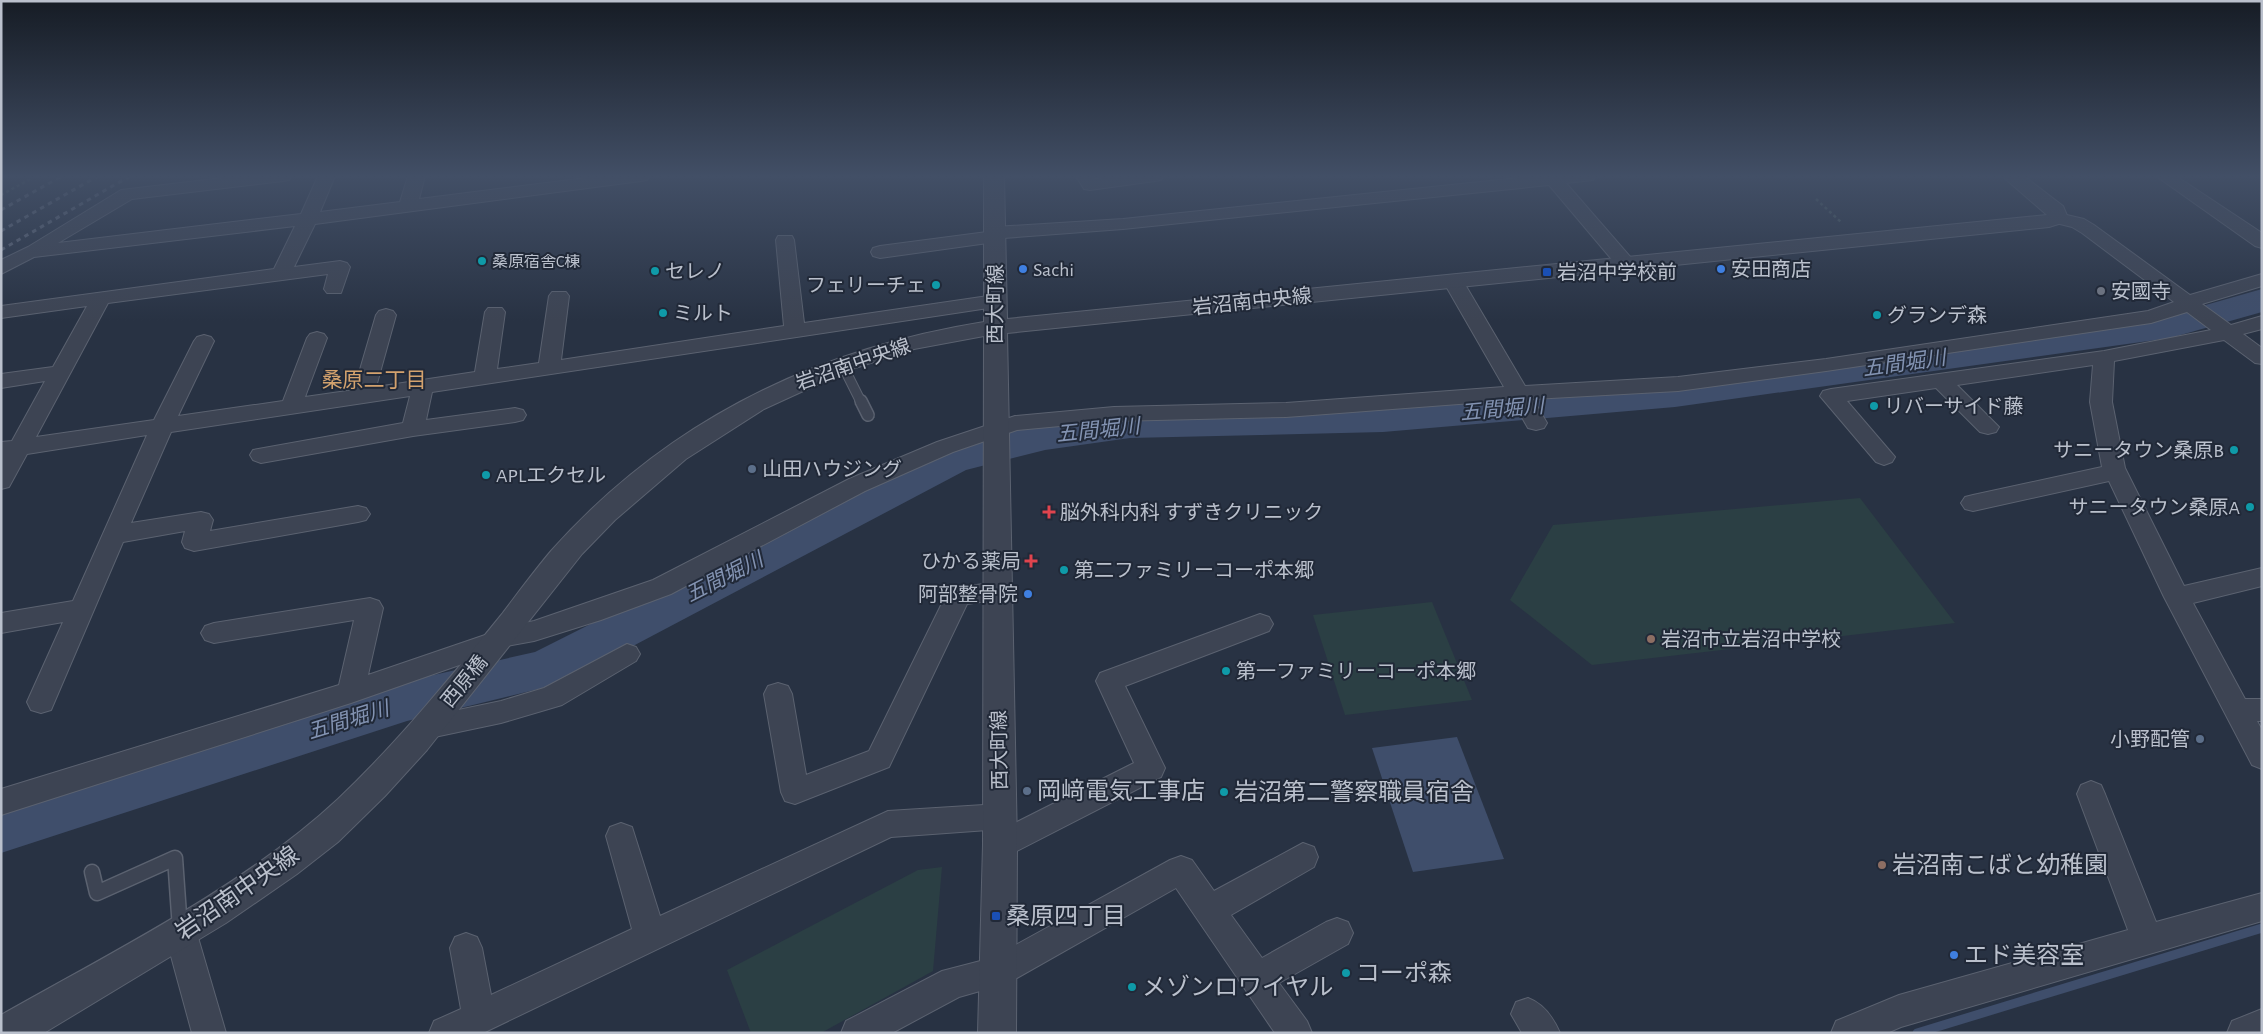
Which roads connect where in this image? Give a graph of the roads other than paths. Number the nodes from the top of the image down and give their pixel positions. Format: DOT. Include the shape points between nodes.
graph roads {
  1 [pos="76,224"];
  2 [pos="264,224"];
  3 [pos="305,224"];
  4 [pos="995,224"];
  5 [pos="1120,224"];
  6 [pos="1592,224"];
  7 [pos="2017,224"];
  8 [pos="2080,224"];
  9 [pos="2236,224"];
  10 [pos="995,234"];
  11 [pos="785,240"];
  12 [pos="2262,242"];
  13 [pos="29,252"];
  14 [pos="880,252"];
  15 [pos="1626,264"];
  16 [pos="1,268"];
  17 [pos="281,274"];
  18 [pos="2262,280"];
  19 [pos="1453,281"];
  20 [pos="334,289"];
  21 [pos="559,296"];
  22 [pos="101,298"];
  23 [pos="995,301"];
  24 [pos="2188,304"];
  25 [pos="1,312"];
  26 [pos="495,312"];
  27 [pos="386,315"];
  28 [pos="2262,322"];
  29 [pos="995,328"];
  30 [pos="795,331"];
  31 [pos="2225,332"];
  32 [pos="317,338"];
  33 [pos="204,341"];
  34 [pos="2104,357"];
  35 [pos="2262,358"];
  36 [pos="842,364"];
  37 [pos="549,368"];
  38 [pos="61,372"];
  39 [pos="485,378"];
  40 [pos="1940,380"];
  41 [pos="1,381"];
  42 [pos="423,387"];
  43 [pos="1518,394"];
  44 [pos="363,396"];
  45 [pos="291,406"];
  46 [pos="515,415"];
  47 [pos="868,415"];
  48 [pos="1536,423"];
  49 [pos="162,426"];
  50 [pos="1988,427"];
  51 [pos="413,429"];
  52 [pos="997,430"];
  53 [pos="10,449"];
  54 [pos="261,455"];
  55 [pos="1884,457"];
  56 [pos="2116,472"];
  57 [pos="1,481"];
  58 [pos="1973,503"];
  59 [pos="358,514"];
  60 [pos="114,535"];
  61 [pos="2262,577"];
  62 [pos="998,591"];
  63 [pos="2177,597"];
  64 [pos="82,609"];
  65 [pos="1,623"];
  66 [pos="1260,624"];
  67 [pos="214,633"];
  68 [pos="496,642"];
  69 [pos="627,654"];
  70 [pos="351,692"];
  71 [pos="778,694"];
  72 [pos="41,702"];
  73 [pos="2249,710"];
  74 [pos="431,721"];
  75 [pos="2262,757"];
  76 [pos="2091,794"];
  77 [pos="1,802"];
  78 [pos="1000,831"];
  79 [pos="621,836"];
  80 [pos="1303,857"];
  81 [pos="92,872"];
  82 [pos="2262,907"];
  83 [pos="1210,910"];
  84 [pos="1338,933"];
  85 [pos="181,934"];
  86 [pos="650,936"];
  87 [pos="2146,939"];
  88 [pos="466,948"];
  89 [pos="997,972"];
  90 [pos="1257,978"];
  91 [pos="479,1018"];
  92 [pos="2262,1025"];
  93 [pos="6,1033"];
  94 [pos="208,1033"];
  95 [pos="446,1033"];
  96 [pos="858,1033"];
  97 [pos="997,1033"];
  98 [pos="1295,1033"];
  99 [pos="1848,1033"];
  100 [pos="2244,1033"];
  1 -- 13 [label="street"];
  2 -- 13 [label="street"];
  3 -- 17 [label="street"];
  4 -- 10 [label="street, 西大町線"];
  5 -- 10 [label="street"];
  6 -- 15 [label="street"];
  7 -- 15 [label="street, 岩沼南中央線"];
  8 -- 24 [label="street"];
  9 -- 12 [label="street"];
  10 -- 14 [label="street"];
  10 -- 23 [label="street, 西大町線"];
  11 -- 30 [label="street"];
  13 -- 16 [label="street"];
  15 -- 19 [label="street, 岩沼南中央線"];
  17 -- 20 [label="street" via="340,266"];
  17 -- 22 [label="street"];
  18 -- 24 [label="street"];
  19 -- 29 [label="street, 岩沼南中央線"];
  19 -- 43 [label="street"];
  21 -- 37 [label="street"];
  22 -- 25 [label="street"];
  22 -- 38 [label="street"];
  23 -- 29 [label="street, 西大町線"];
  23 -- 30 [label="street"];
  24 -- 31 [label="street"];
  24 -- 43 [label="street" via="2151,317 1826,366 1678,384"];
  26 -- 39 [label="street"];
  27 -- 44 [label="street"];
  28 -- 31 [label="street"];
  29 -- 36 [label="street, 岩沼南中央線" via="887,349"];
  29 -- 52 [label="street, 西大町線"];
  30 -- 37 [label="street"];
  31 -- 34 [label="street"];
  31 -- 35 [label="street"];
  32 -- 45 [label="street"];
  33 -- 49 [label="street"];
  34 -- 40 [label="street"];
  34 -- 56 [label="street" via="2101,402"];
  36 -- 47 [label="lane"];
  36 -- 68 [label="street, 岩沼南中央線" via="794,384 691,440 612,506 570,548"];
  37 -- 39 [label="street"];
  38 -- 41 [label="street"];
  38 -- 53 [label="street"];
  39 -- 42 [label="street"];
  40 -- 50 [label="street"];
  40 -- 55 [label="street" via="1830,396"];
  42 -- 44 [label="street"];
  42 -- 51 [label="street"];
  43 -- 48 [label="street"];
  43 -- 52 [label="street" via="1286,410 1079,416 1020,422"];
  44 -- 45 [label="street"];
  45 -- 49 [label="street"];
  46 -- 51 [label="street"];
  49 -- 53 [label="street"];
  49 -- 60 [label="street"];
  51 -- 54 [label="street"];
  52 -- 62 [label="street, 西大町線"];
  52 -- 68 [label="street" via="906,462 856,485 662,587 592,613"];
  53 -- 57 [label="street"];
  56 -- 58 [label="street"];
  56 -- 63 [label="street"];
  59 -- 60 [label="street" via="194,542 201,520"];
  60 -- 64 [label="street"];
  61 -- 63 [label="street"];
  62 -- 71 [label="street" via="958,596 879,759 795,792"];
  62 -- 78 [label="street, 西大町線"];
  63 -- 73 [label="street"];
  64 -- 65 [label="street"];
  64 -- 72 [label="street"];
  66 -- 78 [label="street" via="1109,682 1151,768"];
  67 -- 70 [label="street" via="370,608"];
  68 -- 70 [label="street"];
  68 -- 74 [label="street, 西原橋"];
  69 -- 74 [label="street" via="552,697 501,712"];
  70 -- 77 [label="street"];
  73 -- 75 [label="street"];
  74 -- 85 [label="street, 岩沼南中央線" via="393,766 348,811 283,864"];
  76 -- 87 [label="street"];
  78 -- 86 [label="street" via="888,824"];
  78 -- 89 [label="street, 西大町線"];
  79 -- 86 [label="street"];
  80 -- 83 [label="street"];
  81 -- 85 [label="lane" via="97,894 175,858"];
  82 -- 87 [label="street"];
  83 -- 89 [label="street" via="1181,870"];
  83 -- 90 [label="street"];
  84 -- 90 [label="street"];
  85 -- 93 [label="street, 岩沼南中央線"];
  85 -- 94 [label="street"];
  86 -- 91 [label="street"];
  87 -- 99 [label="street" via="1899,1011"];
  88 -- 91 [label="street"];
  89 -- 96 [label="street" via="954,982"];
  89 -- 97 [label="street, 西大町線"];
  90 -- 98 [label="street"];
  91 -- 95 [label="street"];
  92 -- 100 [label="street"];
}
